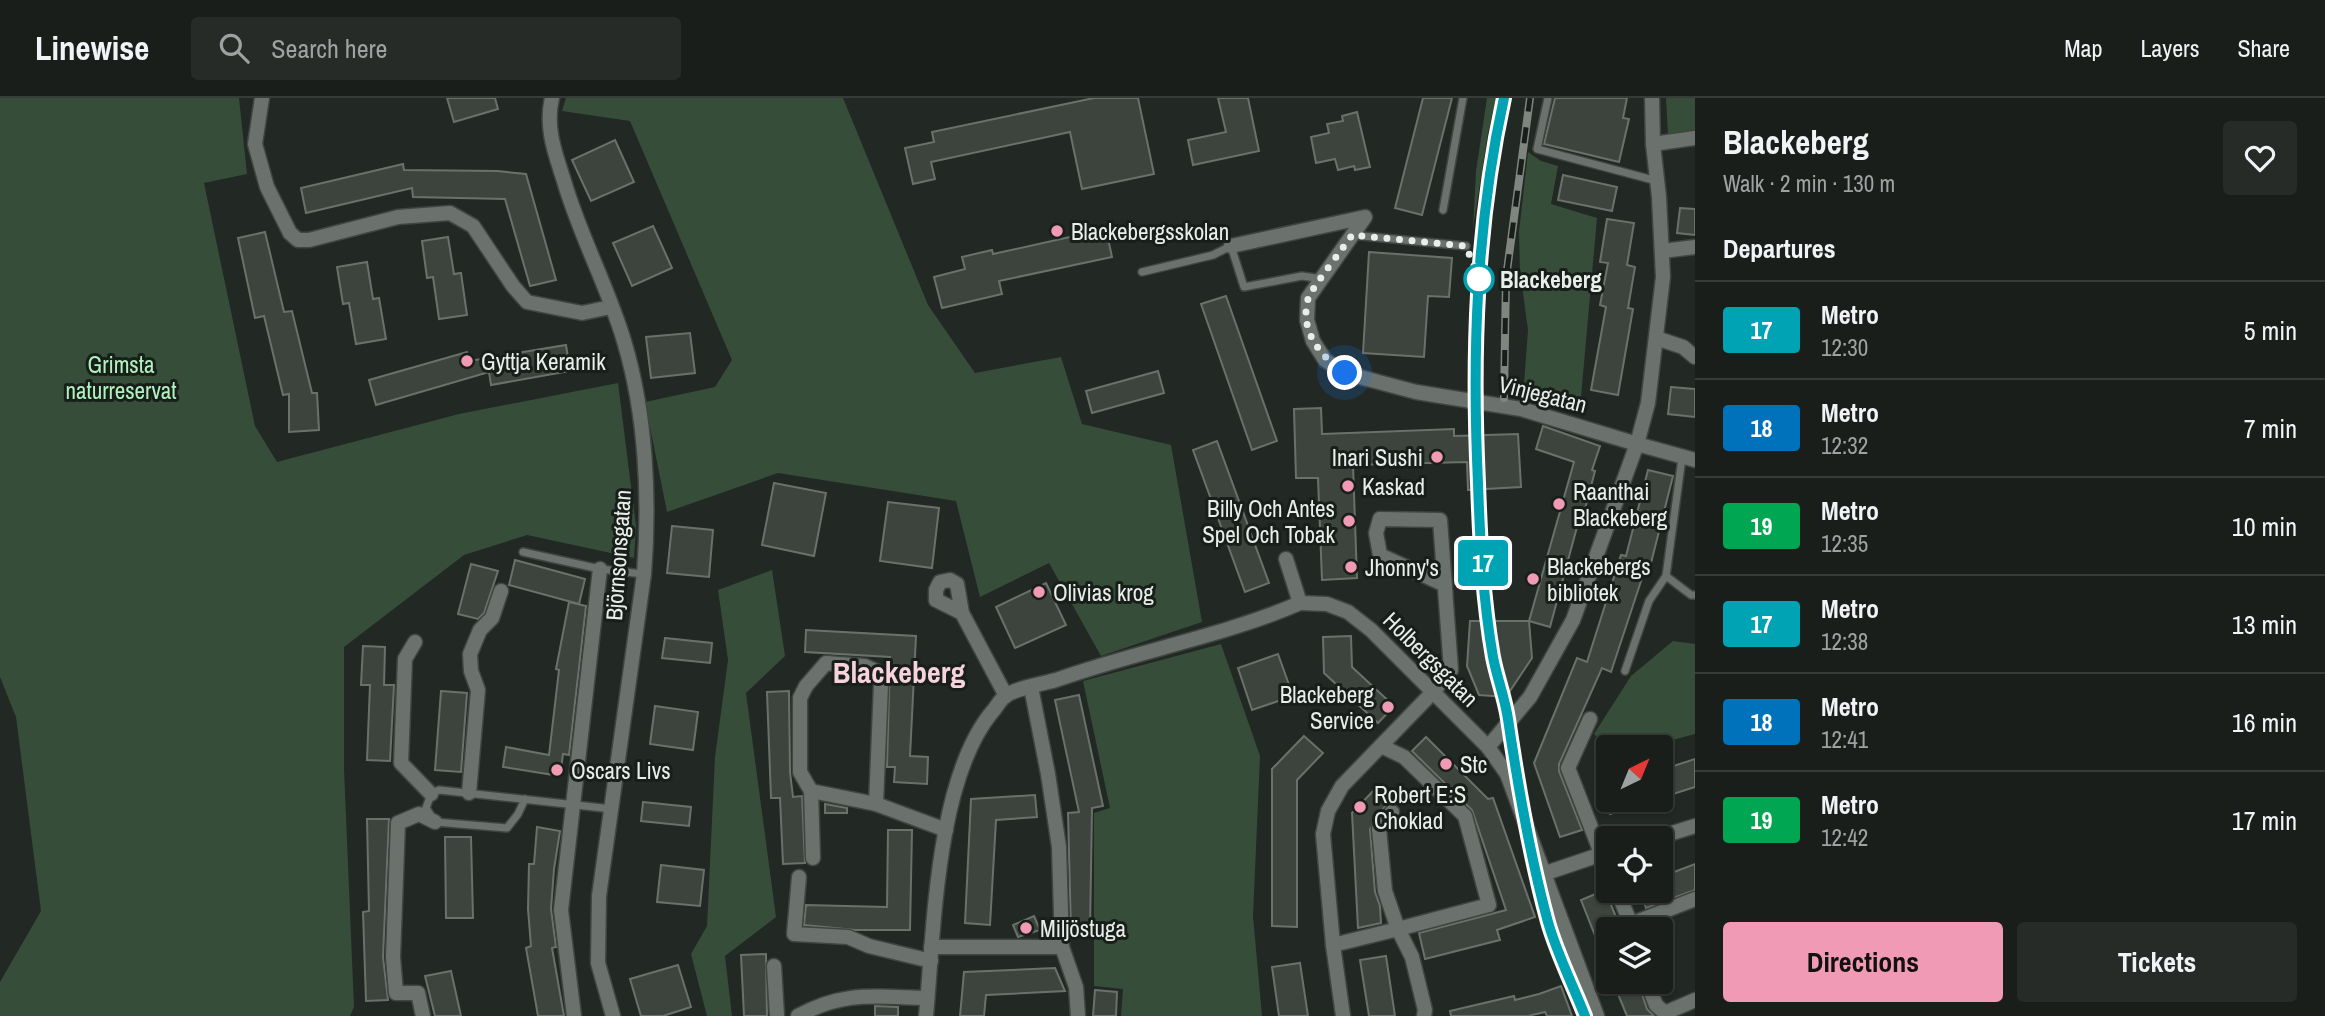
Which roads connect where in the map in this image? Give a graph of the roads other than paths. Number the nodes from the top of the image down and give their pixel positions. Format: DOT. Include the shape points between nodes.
graph roads {
  1 [pos="262,98"];
  2 [pos="552,98"];
  3 [pos="1463,98"];
  4 [pos="1548,98"];
  5 [pos="1652,98"];
  6 [pos="1695,138"];
  7 [pos="1653,144"];
  8 [pos="1657,181"];
  9 [pos="1443,210"];
  10 [pos="1352,235"];
  11 [pos="1231,246"];
  12 [pos="1466,246"];
  13 [pos="1695,247"];
  14 [pos="1663,251"];
  15 [pos="1142,272"];
  16 [pos="1322,279"];
  17 [pos="611,307"];
  18 [pos="1656,338"];
  19 [pos="1695,357"];
  20 [pos="1637,444"];
  21 [pos="1688,459"];
  22 [pos="523,552"];
  23 [pos="1286,559"];
  24 [pos="600,569"];
  25 [pos="644,574"];
  26 [pos="1666,576"];
  27 [pos="1445,584"];
  28 [pos="501,591"];
  29 [pos="1695,595"];
  30 [pos="1300,603"];
  31 [pos="962,613"];
  32 [pos="415,642"];
  33 [pos="1625,671"];
  34 [pos="1031,687"];
  35 [pos="1432,693"];
  36 [pos="1006,695"];
  37 [pos="1590,719"];
  38 [pos="1381,746"];
  39 [pos="1488,747"];
  40 [pos="811,791"];
  41 [pos="469,793"];
  42 [pos="431,794"];
  43 [pos="525,799"];
  44 [pos="572,804"];
  45 [pos="876,804"];
  46 [pos="612,809"];
  47 [pos="1392,812"];
  48 [pos="435,822"];
  49 [pos="1695,827"];
  50 [pos="946,830"];
  51 [pos="1596,833"];
  52 [pos="1673,833"];
  53 [pos="1596,856"];
  54 [pos="813,858"];
  55 [pos="1543,874"];
  56 [pos="799,877"];
  57 [pos="1695,899"];
  58 [pos="1652,917"];
  59 [pos="1398,929"];
  60 [pos="1333,946"];
  61 [pos="1062,947"];
  62 [pos="931,954"];
  63 [pos="774,966"];
  64 [pos="1652,994"];
  65 [pos="927,998"];
  66 [pos="1695,1000"];
  67 [pos="423,1016"];
  68 [pos="574,1016"];
  69 [pos="613,1016"];
  70 [pos="777,1016"];
  71 [pos="798,1016"];
  72 [pos="926,1016"];
  73 [pos="1078,1016"];
  74 [pos="1343,1016"];
  75 [pos="1424,1016"];
  76 [pos="1597,1016"];
  1 -- 17 [label="street" via="255,144 267,187 298,240 398,217 450,213 473,226 527,302 582,313"];
  2 -- 17 [label="street, Björnsonsgatan" via="549,111 554,149"];
  3 -- 9 [label="lane"];
  4 -- 8 [label="lane" via="1537,149"];
  5 -- 7 [label="street"];
  6 -- 7 [label="street"];
  7 -- 8 [label="street"];
  8 -- 14 [label="street"];
  10 -- 11 [label="street" via="1364,217"];
  10 -- 12 [label="lane"];
  10 -- 16 [label="street, Vinjegatan"];
  11 -- 15 [label="lane" via="1213,255"];
  11 -- 16 [label="lane" via="1244,287 1302,276"];
  13 -- 14 [label="street"];
  14 -- 18 [label="street"];
  16 -- 20 [label="street, Vinjegatan" via="1308,298 1307,320 1325,360 1345,373 1416,392 1521,409"];
  17 -- 25 [label="street, Björnsonsgatan" via="625,342 639,413 648,522"];
  18 -- 19 [label="street" via="1683,347"];
  18 -- 20 [label="street" via="1648,403"];
  20 -- 21 [label="street, Vinjegatan"];
  20 -- 39 [label="street" via="1573,620 1530,698"];
  21 -- 26 [label="lane"];
  22 -- 24 [label="lane"];
  23 -- 30 [label="street"];
  24 -- 25 [label="lane"];
  24 -- 44 [label="street, Björnsonsgatan"];
  25 -- 46 [label="street, Björnsonsgatan"];
  26 -- 29 [label="lane"];
  26 -- 33 [label="lane" via="1649,601"];
  27 -- 27 [label="street" via="1440,520 1380,519 1376,533 1380,555"];
  27 -- 35 [label="street" via="1451,670"];
  28 -- 41 [label="street" via="492,618 480,630 470,654 478,690"];
  30 -- 34 [label="street, Holbergsgatan" via="1254,622"];
  30 -- 35 [label="street, Holbergsgatan" via="1327,604 1349,612"];
  31 -- 36 [label="street"];
  32 -- 42 [label="street" via="405,659 401,763"];
  34 -- 36 [label="street, Holbergsgatan"];
  34 -- 61 [label="street" via="1059,847"];
  35 -- 38 [label="street"];
  35 -- 39 [label="street, Holbergsgatan"];
  36 -- 50 [label="street" via="983,723 961,769"];
  37 -- 51 [label="street" via="1567,768"];
  38 -- 59 [label="street" via="1404,757 1465,816 1489,905"];
  38 -- 60 [label="street" via="1342,786 1328,811 1323,834"];
  39 -- 55 [label="street, Holbergsgatan" via="1507,774"];
  40 -- 45 [label="street"];
  40 -- 45 [label="street" via="800,772 800,698 826,663 865,666 876,671 880,684"];
  40 -- 54 [label="street"];
  41 -- 42 [label="lane" via="439,790"];
  41 -- 43 [label="lane"];
  42 -- 48 [label="lane" via="426,808"];
  43 -- 44 [label="lane"];
  43 -- 48 [label="lane" via="507,828"];
  44 -- 46 [label="lane"];
  44 -- 68 [label="street, Björnsonsgatan" via="561,910"];
  45 -- 50 [label="street"];
  46 -- 69 [label="street, Björnsonsgatan" via="599,896 598,963"];
  47 -- 59 [label="street" via="1379,829 1385,891"];
  48 -- 67 [label="street" via="419,814 398,823 396,993 418,993"];
  49 -- 52 [label="street"];
  50 -- 62 [label="street"];
  53 -- 55 [label="street"];
  55 -- 76 [label="street, Holbergsgatan"];
  56 -- 62 [label="street" via="794,934 848,937 869,946"];
  57 -- 58 [label="street"];
  59 -- 60 [label="street"];
  59 -- 75 [label="street" via="1412,957"];
  60 -- 74 [label="street"];
  61 -- 62 [label="street"];
  61 -- 73 [label="street" via="1076,987"];
  62 -- 65 [label="street"];
  63 -- 70 [label="street"];
  64 -- 66 [label="street" via="1665,1013"];
  65 -- 71 [label="street" via="842,998"];
  65 -- 72 [label="street"];
}
